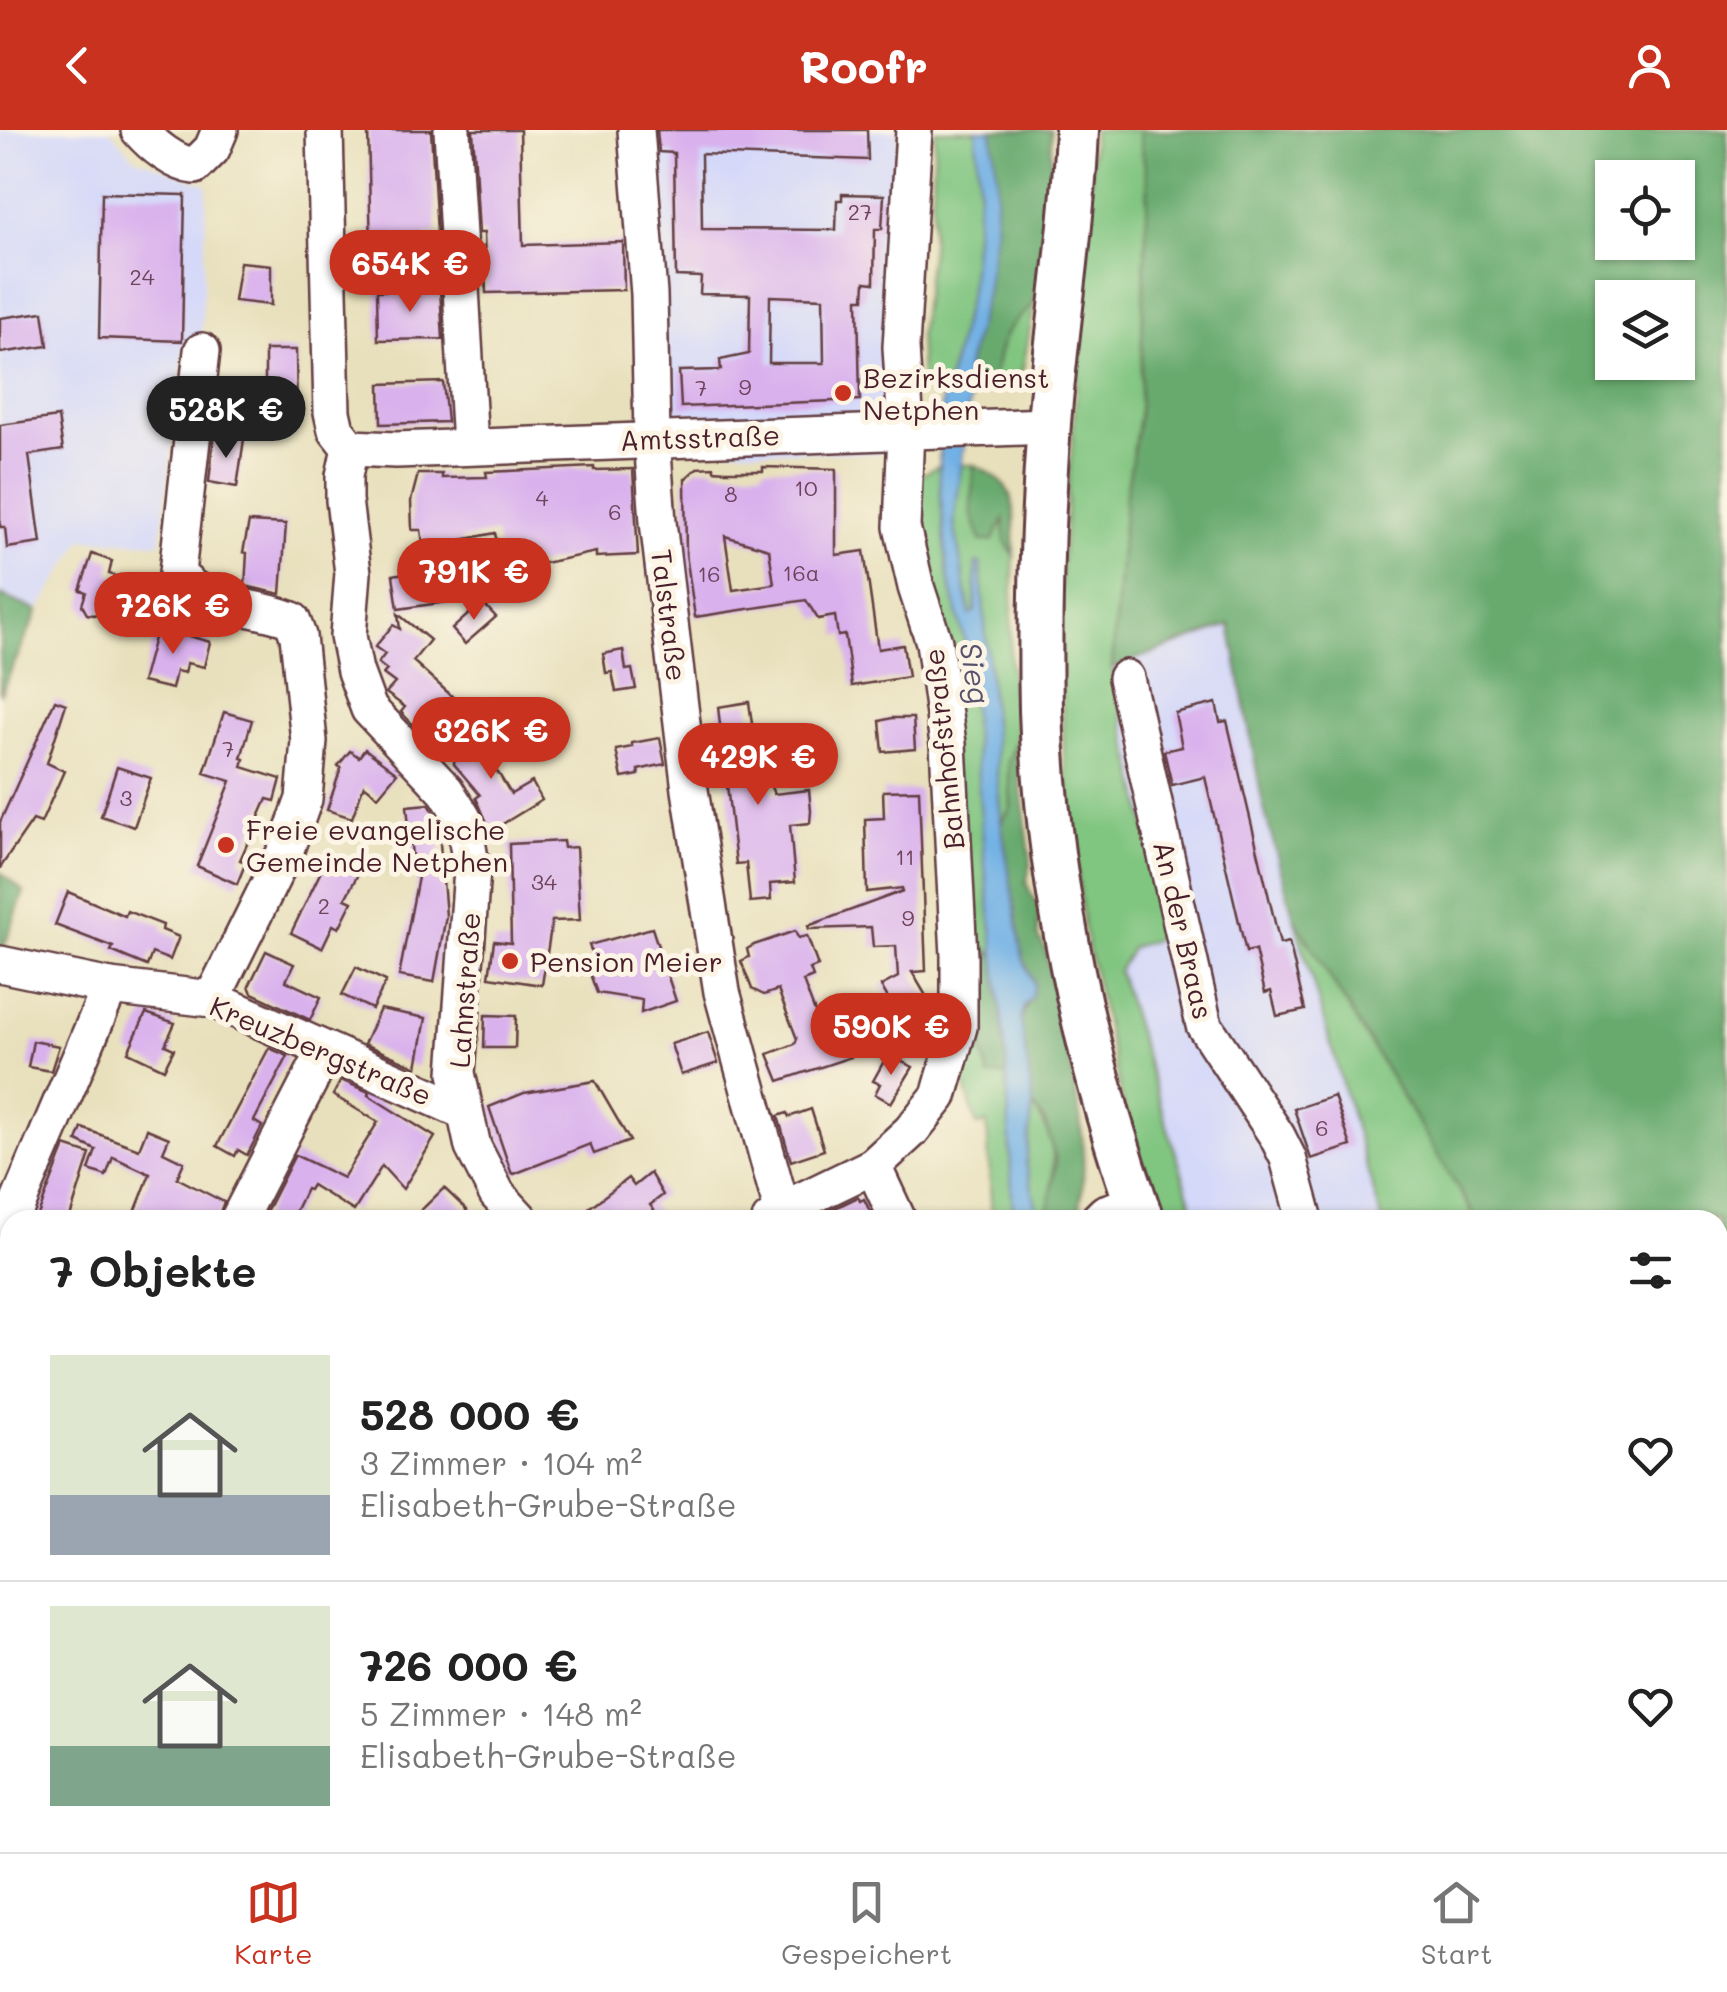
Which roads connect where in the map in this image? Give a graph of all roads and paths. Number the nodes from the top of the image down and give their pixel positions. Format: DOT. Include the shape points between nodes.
graph roads {
  1 [pos="139,130"];
  2 [pos="220,130"];
  3 [pos="325,130"];
  4 [pos="452,130"];
  5 [pos="636,130"];
  6 [pos="914,130"];
  7 [pos="1078,130"];
  8 [pos="202,351"];
  9 [pos="1049,426"];
  10 [pos="915,430"];
  11 [pos="652,438"];
  12 [pos="470,446"];
  13 [pos="350,448"];
  14 [pos="1126,678"];
  15 [pos="0,964"];
  16 [pos="110,986"];
  17 [pos="212,999"];
  18 [pos="325,1051"];
  19 [pos="463,1111"];
  20 [pos="874,1166"];
  21 [pos="15,1210"];
  22 [pos="243,1210"];
  23 [pos="511,1210"];
  24 [pos="775,1210"];
  25 [pos="786,1210"];
  26 [pos="894,1210"];
  27 [pos="1124,1210"];
  28 [pos="1302,1210"];
  1 -- 2 [label="street" via="168,155 195,166"];
  3 -- 13 [label="street, Lahnstraße" via="332,412"];
  4 -- 12 [label="street"];
  5 -- 11 [label="street, Talstraße"];
  6 -- 10 [label="street, Bahnhofstraße" via="901,347"];
  7 -- 9 [label="main road"];
  8 -- 17 [label="street" via="177,573 201,595 292,620 309,740 304,799 285,852"];
  9 -- 10 [label="street, Amtsstraße"];
  9 -- 27 [label="main road" via="1042,712 1052,837"];
  10 -- 11 [label="street, Amtsstraße"];
  10 -- 20 [label="street, Bahnhofstraße" via="902,527 934,642 948,744 959,1027 939,1096"];
  11 -- 12 [label="street, Amtsstraße"];
  11 -- 24 [label="street, Talstraße" via="690,790 722,992"];
  12 -- 13 [label="street, Amtsstraße"];
  13 -- 19 [label="street, Lahnstraße" via="344,500 353,573 348,636 356,671 368,709 446,791 470,846 458,1035"];
  14 -- 28 [label="street, An der Braas" via="1204,1025 1277,1136"];
  15 -- 16 [label="street, Kreuzbergstraße"];
  16 -- 17 [label="street, Kreuzbergstraße"];
  16 -- 21 [label="street"];
  17 -- 18 [label="street, Kreuzbergstraße"];
  18 -- 19 [label="street, Kreuzbergstraße"];
  18 -- 22 [label="street"];
  19 -- 23 [label="street, Lahnstraße" via="484,1171"];
  20 -- 25 [label="street, Bahnhofstraße"];
  20 -- 26 [label="street"];
}
